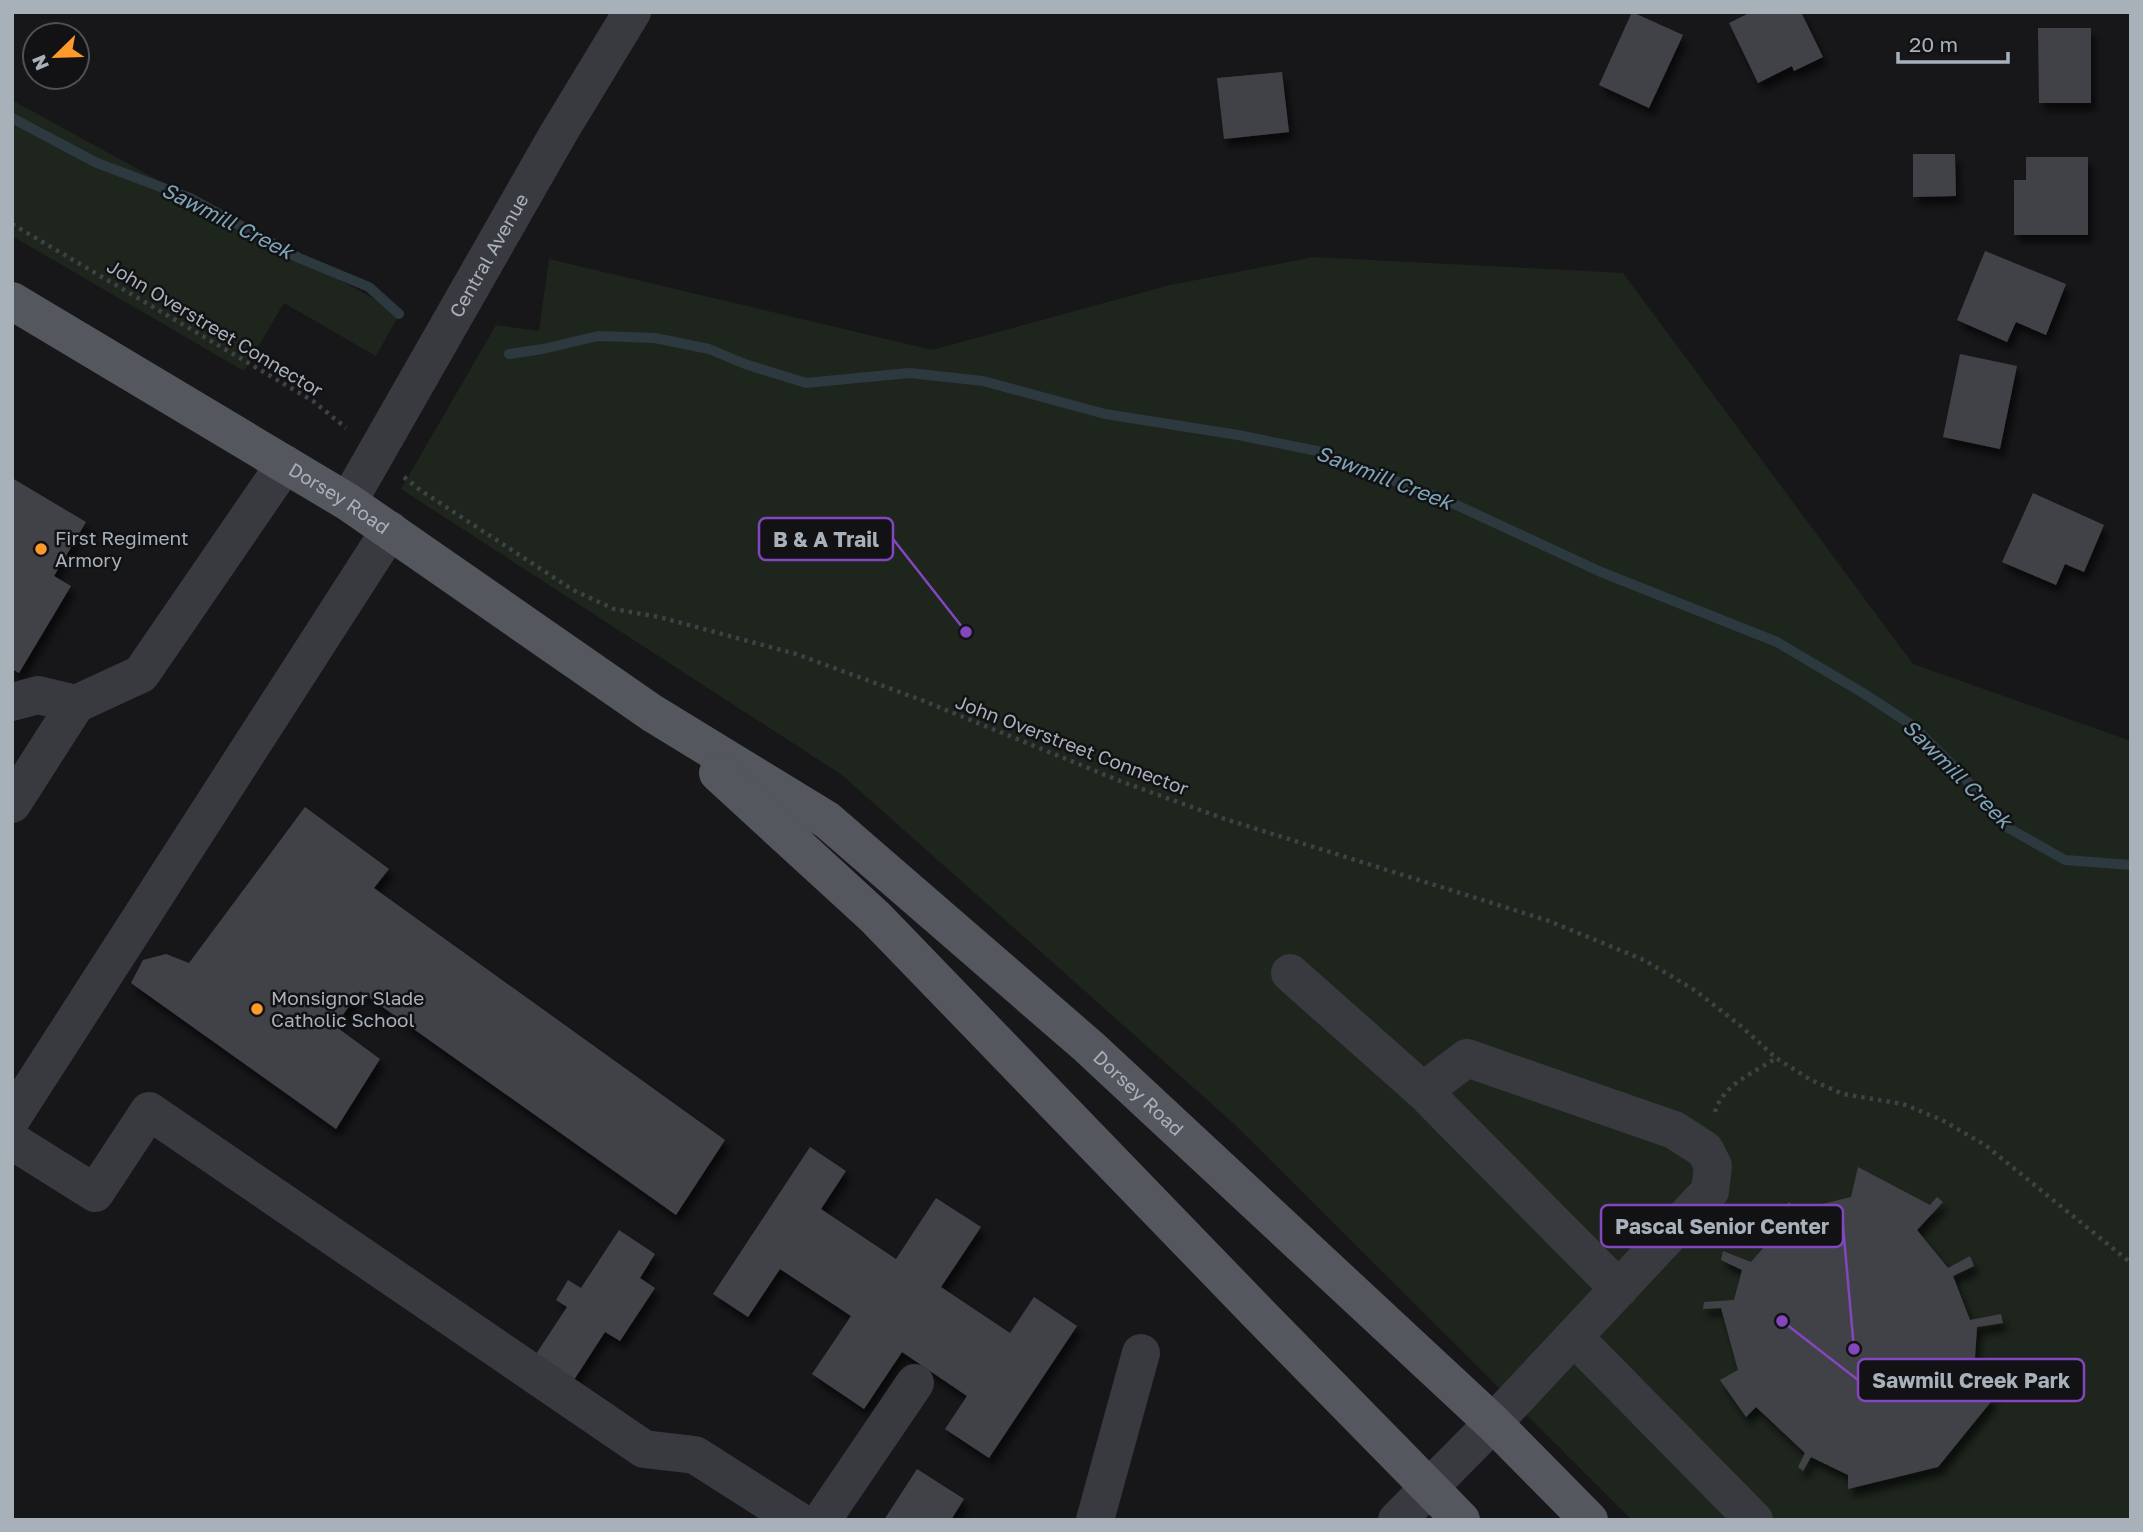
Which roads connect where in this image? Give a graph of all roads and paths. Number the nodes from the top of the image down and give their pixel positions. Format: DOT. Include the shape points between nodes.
graph roads {
  1 [pos="632,12"];
  2 [pos="12,224"];
  3 [pos="12,301"];
  4 [pos="376,453"];
  5 [pos="285,464"];
  6 [pos="348,502"];
  7 [pos="390,530"];
  8 [pos="12,702"];
  9 [pos="76,704"];
  10 [pos="652,713"];
  11 [pos="12,804"];
  12 [pos="1290,973"];
  13 [pos="1776,1058"];
  14 [pos="1423,1091"];
  15 [pos="12,1118"];
  16 [pos="12,1141"];
  17 [pos="1704,1150"];
  18 [pos="2131,1263"];
  19 [pos="1619,1289"];
  20 [pos="1574,1337"];
  21 [pos="1142,1353"];
  22 [pos="915,1383"];
  23 [pos="1493,1423"];
  24 [pos="1429,1487"];
  25 [pos="797,1520"];
  26 [pos="822,1520"];
  27 [pos="1095,1520"];
  28 [pos="1397,1520"];
  29 [pos="1461,1520"];
  30 [pos="1589,1520"];
  31 [pos="1754,1520"];
  1 -- 4 [label="street, Central Avenue"];
  2 -- 4 [label="path, John Overstreet Connector" via="313,401"];
  3 -- 5 [label="main road, Dorsey Road"];
  4 -- 6 [label="street, Central Avenue"];
  4 -- 13 [label="path, John Overstreet Connector" via="420,490 573,590 614,609 796,654 1225,819 1549,921 1644,960 1696,990"];
  5 -- 6 [label="main road, Dorsey Road"];
  5 -- 9 [label="street" via="141,674"];
  6 -- 7 [label="main road, Dorsey Road"];
  7 -- 10 [label="main road, Dorsey Road"];
  7 -- 15 [label="street"];
  8 -- 9 [label="street" via="38,695"];
  9 -- 11 [label="street"];
  10 -- 23 [label="main road, Dorsey Road" via="827,820 1089,1047"];
  10 -- 24 [label="main road, Dorsey Road" via="875,917"];
  12 -- 14 [label="street"];
  13 -- 17 [label="path" via="1735,1083 1718,1104"];
  13 -- 18 [label="path, John Overstreet Connector" via="1843,1094 1903,1104 1942,1119 1984,1146"];
  14 -- 17 [label="street" via="1467,1058 1674,1130"];
  14 -- 19 [label="street"];
  16 -- 25 [label="street" via="95,1193 149,1111 644,1449 695,1455"];
  17 -- 19 [label="street" via="1713,1166 1710,1191"];
  19 -- 20 [label="street"];
  20 -- 23 [label="street"];
  20 -- 31 [label="street"];
  21 -- 27 [label="street"];
  22 -- 26 [label="street"];
  23 -- 24 [label="street"];
  23 -- 30 [label="main road, Dorsey Road"];
  24 -- 28 [label="street"];
  24 -- 29 [label="main road, Dorsey Road"];
}
